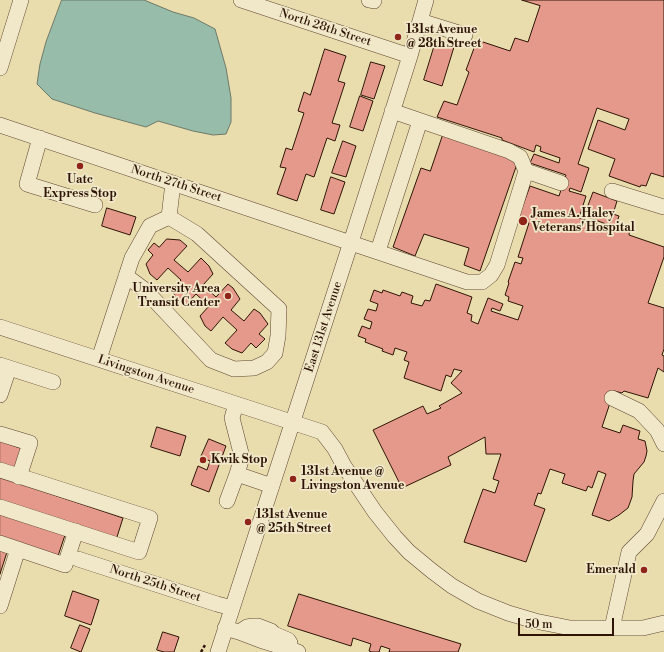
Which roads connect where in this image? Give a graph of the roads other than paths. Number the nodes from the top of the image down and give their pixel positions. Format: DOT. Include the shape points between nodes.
graph roads {
  1 [pos="21,0"];
  2 [pos="240,0"];
  3 [pos="369,0"];
  4 [pos="374,0"];
  5 [pos="426,0"];
  6 [pos="420,21"];
  7 [pos="465,35"];
  8 [pos="410,56"];
  9 [pos="0,68"];
  10 [pos="392,111"];
  11 [pos="420,121"];
  12 [pos="0,125"];
  13 [pos="40,138"];
  14 [pos="526,171"];
  15 [pos="173,182"];
  16 [pos="560,183"];
  17 [pos="612,191"];
  18 [pos="95,205"];
  19 [pos="664,207"];
  20 [pos="168,217"];
  21 [pos="351,242"];
  22 [pos="378,251"];
  23 [pos="126,276"];
  24 [pos="0,327"];
  25 [pos="99,359"];
  26 [pos="4,366"];
  27 [pos="53,382"];
  28 [pos="0,395"];
  29 [pos="612,398"];
  30 [pos="236,404"];
  31 [pos="293,422"];
  32 [pos="0,434"];
  33 [pos="664,444"];
  34 [pos="0,470"];
  35 [pos="236,474"];
  36 [pos="19,477"];
  37 [pos="272,486"];
  38 [pos="228,501"];
  39 [pos="664,501"];
  40 [pos="0,507"];
  41 [pos="76,531"];
  42 [pos="0,543"];
  43 [pos="18,549"];
  44 [pos="78,559"];
  45 [pos="4,580"];
  46 [pos="0,606"];
  47 [pos="232,608"];
  48 [pos="664,623"];
  49 [pos="612,628"];
  50 [pos="232,630"];
  51 [pos="258,646"];
  52 [pos="218,652"];
  53 [pos="297,652"];
  1 -- 9 [label="street"];
  2 -- 8 [label="street, North 28th Street"];
  3 -- 4 [label="street"];
  5 -- 6 [label="street, East 131st Avenue"];
  6 -- 7 [label="street"];
  6 -- 8 [label="street, East 131st Avenue"];
  8 -- 10 [label="street, East 131st Avenue"];
  10 -- 11 [label="street"];
  10 -- 21 [label="street, East 131st Avenue"];
  11 -- 14 [label="street" via="509,151 520,157"];
  11 -- 22 [label="street"];
  12 -- 13 [label="street, North 27th Street"];
  13 -- 15 [label="street, North 27th Street"];
  13 -- 18 [label="street" via="27,184"];
  14 -- 16 [label="street"];
  14 -- 22 [label="street, North 27th Street" via="497,265 492,275 482,282 467,282"];
  15 -- 20 [label="street"];
  15 -- 21 [label="street, North 27th Street"];
  17 -- 19 [label="street"];
  20 -- 23 [label="street" via="150,226 132,258"];
  20 -- 23 [label="street" via="196,234 279,309 278,336 274,353 267,362 254,368 234,369 212,360 145,290"];
  21 -- 22 [label="street, North 27th Street"];
  21 -- 31 [label="street, East 131st Avenue"];
  23 -- 25 [label="street"];
  24 -- 25 [label="street, Livingston Avenue"];
  25 -- 30 [label="street, Livingston Avenue"];
  26 -- 27 [label="street"];
  26 -- 28 [label="street"];
  29 -- 33 [label="street" via="639,411 657,430"];
  30 -- 31 [label="street, Livingston Avenue"];
  30 -- 35 [label="street" via="232,418 242,457"];
  31 -- 37 [label="street, East 131st Avenue"];
  31 -- 49 [label="street, Livingston Avenue" via="322,432 375,512 395,537 409,552 452,586 478,601 535,622 570,628"];
  32 -- 36 [label="street" via="30,444"];
  34 -- 36 [label="street"];
  35 -- 37 [label="street"];
  35 -- 38 [label="street"];
  36 -- 41 [label="street" via="150,518 139,552"];
  37 -- 47 [label="street, East 131st Avenue"];
  39 -- 49 [label="street" via="647,534 629,552"];
  40 -- 41 [label="street"];
  41 -- 43 [label="street" via="65,565"];
  42 -- 43 [label="street"];
  43 -- 45 [label="street"];
  44 -- 47 [label="street, North 25th Street"];
  45 -- 46 [label="street"];
  47 -- 50 [label="street, East 131st Avenue"];
  48 -- 49 [label="street, Livingston Avenue" via="643,628"];
  50 -- 51 [label="street"];
  50 -- 52 [label="street, East 131st Avenue"];
  50 -- 53 [label="street" via="258,626 288,640"];
  51 -- 53 [label="street"];
}
